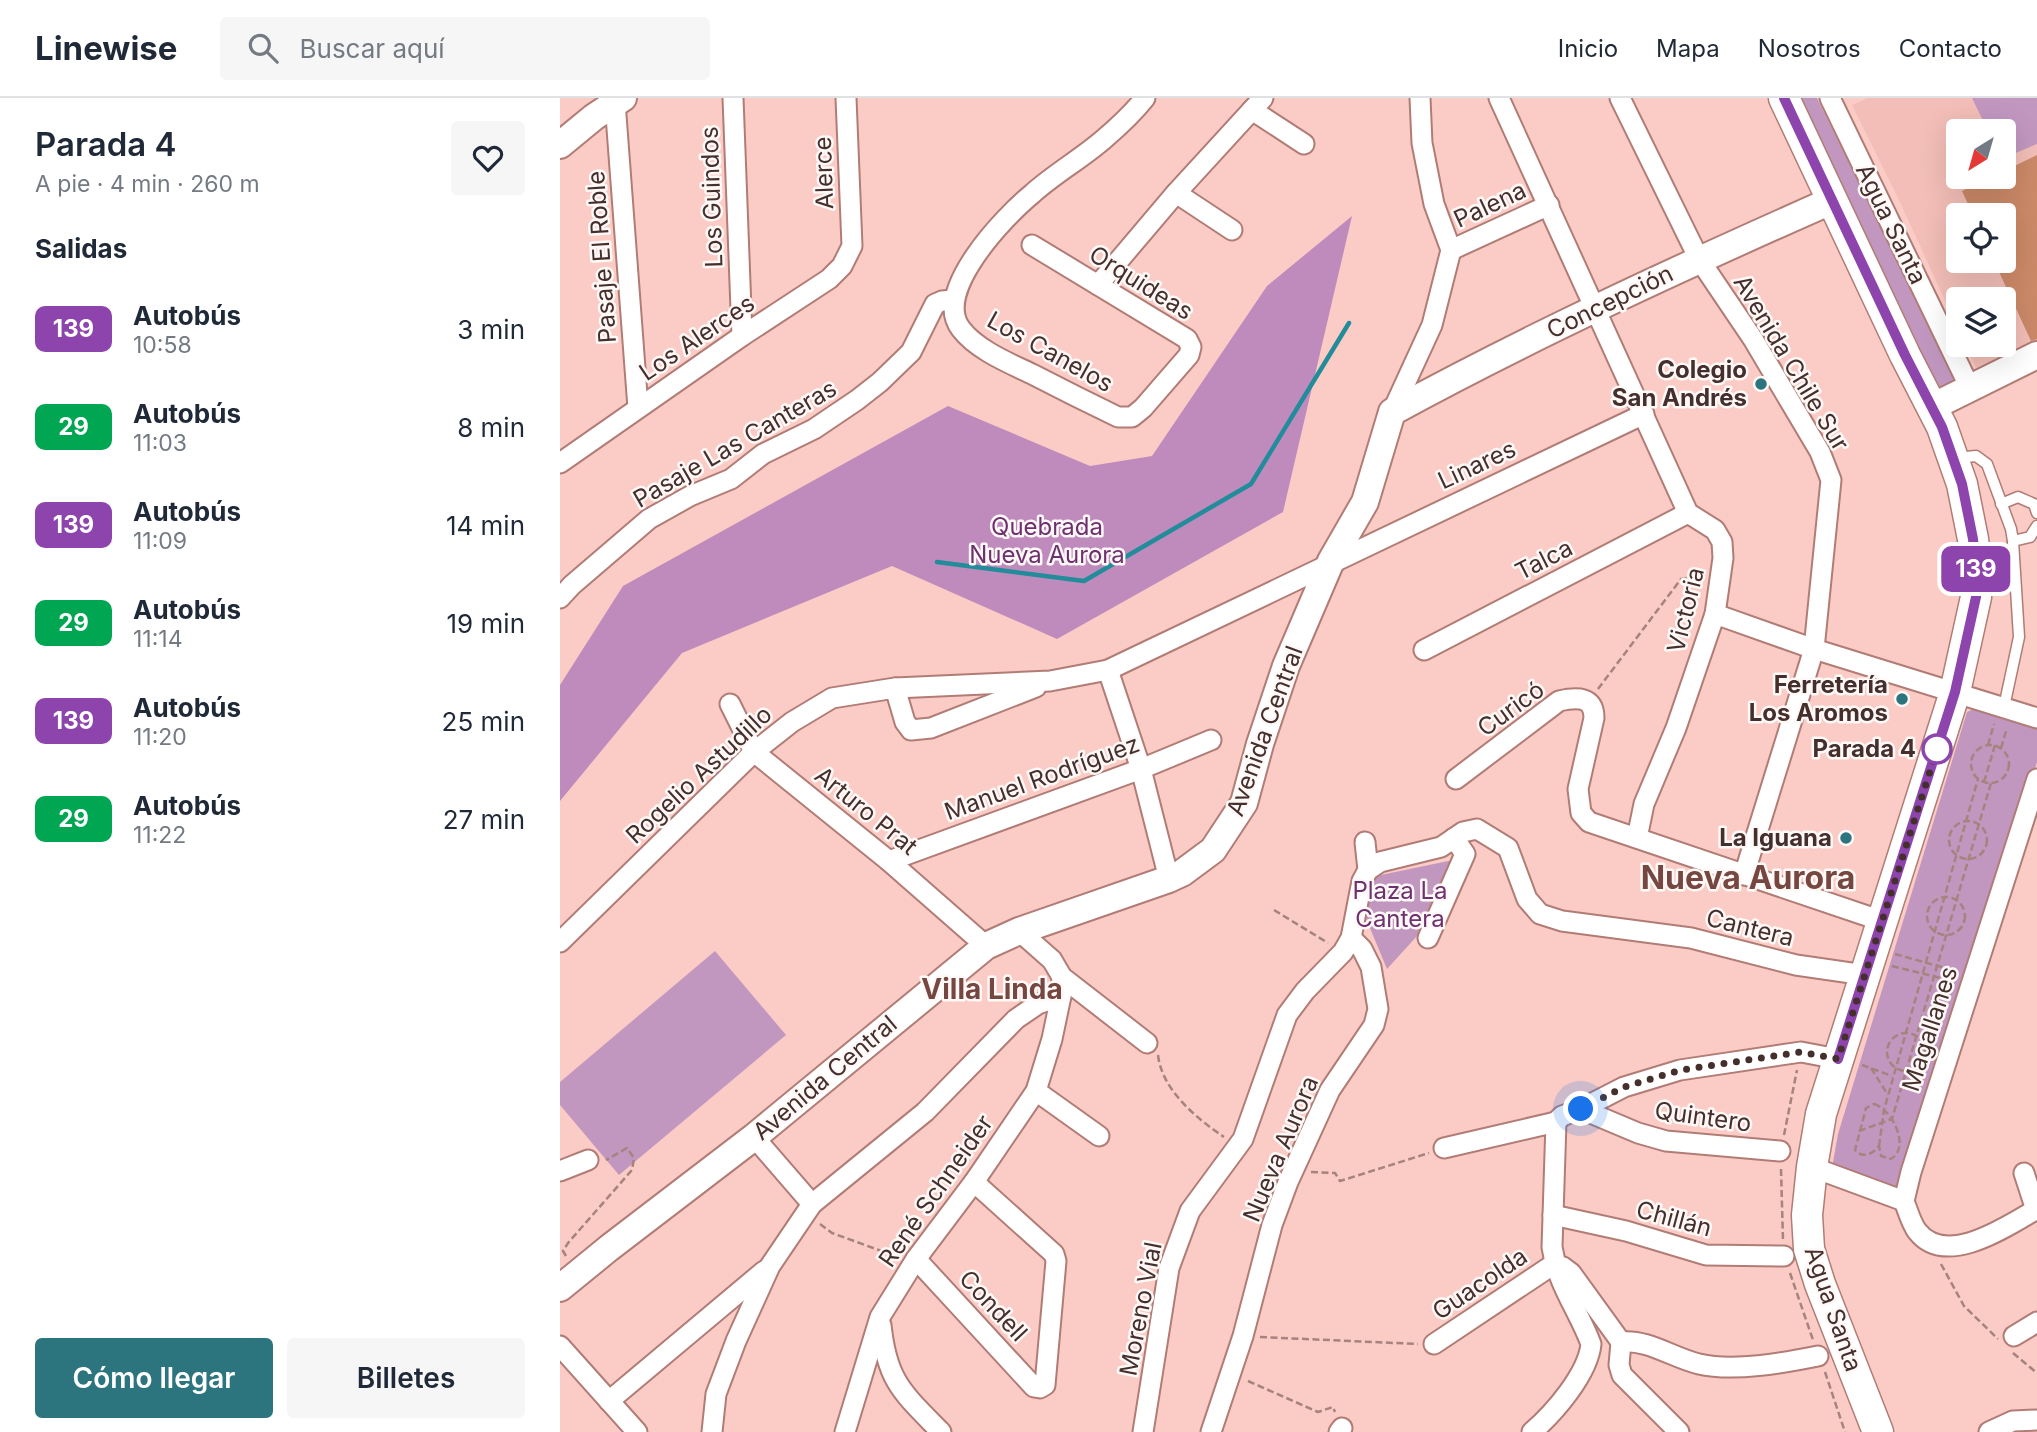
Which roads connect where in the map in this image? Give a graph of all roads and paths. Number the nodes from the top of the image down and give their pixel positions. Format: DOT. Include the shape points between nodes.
graph roads {
  1 [pos="733,98"];
  2 [pos="846,98"];
  3 [pos="1145,98"];
  4 [pos="1420,98"];
  5 [pos="1500,98"];
  6 [pos="1620,98"];
  7 [pos="1784,98"];
  8 [pos="1830,98"];
  9 [pos="619,100"];
  10 [pos="1257,104"];
  11 [pos="560,145"];
  12 [pos="1304,145"];
  13 [pos="1176,193"];
  14 [pos="1833,200"];
  15 [pos="1549,205"];
  16 [pos="1232,230"];
  17 [pos="1032,245"];
  18 [pos="852,246"];
  19 [pos="1451,250"];
  20 [pos="1699,259"];
  21 [pos="1098,285"];
  22 [pos="953,300"];
  23 [pos="1594,310"];
  24 [pos="742,336"];
  25 [pos="2037,355"];
  26 [pos="1969,388"];
  27 [pos="1932,407"];
  28 [pos="638,408"];
  29 [pos="1143,408"];
  30 [pos="1392,412"];
  31 [pos="1644,414"];
  32 [pos="1954,458"];
  33 [pos="560,463"];
  34 [pos="2001,504"];
  35 [pos="1688,513"];
  36 [pos="2037,513"];
  37 [pos="2037,526"];
  38 [pos="2012,541"];
  39 [pos="1331,561"];
  40 [pos="1681,579"];
  41 [pos="560,598"];
  42 [pos="1715,614"];
  43 [pos="1814,649"];
  44 [pos="1423,650"];
  45 [pos="1108,670"];
  46 [pos="1050,681"];
  47 [pos="895,688"];
  48 [pos="1955,692"];
  49 [pos="1589,701"];
  50 [pos="730,704"];
  51 [pos="2005,707"];
  52 [pos="2037,718"];
  53 [pos="1211,740"];
  54 [pos="1988,744"];
  55 [pos="1995,745"];
  56 [pos="2001,748"];
  57 [pos="754,752"];
  58 [pos="1141,768"];
  59 [pos="1456,779"];
  60 [pos="1978,779"];
  61 [pos="2037,779"];
  62 [pos="1984,782"];
  63 [pos="1991,783"];
  64 [pos="1966,821"];
  65 [pos="1979,824"];
  66 [pos="1458,835"];
  67 [pos="1637,838"];
  68 [pos="1365,842"];
  69 [pos="1957,855"];
  70 [pos="1969,859"];
  71 [pos="890,861"];
  72 [pos="1368,870"];
  73 [pos="1744,874"];
  74 [pos="1169,879"];
  75 [pos="1945,897"];
  76 [pos="1956,900"];
  77 [pos="1274,910"];
  78 [pos="1882,921"];
  79 [pos="1935,931"];
  80 [pos="1018,932"];
  81 [pos="1946,935"];
  82 [pos="1428,938"];
  83 [pos="560,942"];
  84 [pos="1347,945"];
  85 [pos="986,946"];
  86 [pos="1893,954"];
  87 [pos="1926,963"];
  88 [pos="1937,965"];
  89 [pos="1877,970"];
  90 [pos="1923,974"];
  91 [pos="1934,976"];
  92 [pos="1971,980"];
  93 [pos="1061,987"];
  94 [pos="1906,1032"];
  95 [pos="1916,1035"];
  96 [pos="1145,1042"];
  97 [pos="1801,1052"];
  98 [pos="1848,1062"];
  99 [pos="1871,1068"];
  100 [pos="1896,1068"];
  101 [pos="1906,1071"];
  102 [pos="1893,1076"];
  103 [pos="1036,1091"];
  104 [pos="1888,1095"];
  105 [pos="1581,1109"];
  106 [pos="1884,1110"];
  107 [pos="1892,1119"];
  108 [pos="1556,1122"];
  109 [pos="1882,1122"];
  110 [pos="1859,1131"];
  111 [pos="1099,1136"];
  112 [pos="754,1137"];
  113 [pos="1237,1146"];
  114 [pos="1879,1146"];
  115 [pos="1444,1148"];
  116 [pos="1780,1151"];
  117 [pos="587,1160"];
  118 [pos="1812,1167"];
  119 [pos="560,1171"];
  120 [pos="1309,1172"];
  121 [pos="2024,1173"];
  122 [pos="974,1182"];
  123 [pos="1904,1200"];
  124 [pos="808,1209"];
  125 [pos="2036,1209"];
  126 [pos="1553,1215"];
  127 [pos="1932,1242"];
  128 [pos="1784,1256"];
  129 [pos="915,1261"];
  130 [pos="1554,1264"];
  131 [pos="770,1266"];
  132 [pos="568,1281"];
  133 [pos="880,1317"];
  134 [pos="2037,1322"];
  135 [pos="1243,1336"];
  136 [pos="1620,1342"];
  137 [pos="1434,1345"];
  138 [pos="2011,1345"];
  139 [pos="560,1346"];
  140 [pos="1818,1356"];
  141 [pos="2037,1373"];
  142 [pos="1230,1374"];
  143 [pos="609,1401"];
  144 [pos="2037,1420"];
  145 [pos="1341,1430"];
  146 [pos="637,1432"];
  147 [pos="712,1432"];
  148 [pos="845,1432"];
  149 [pos="941,1432"];
  150 [pos="1143,1432"];
  151 [pos="1211,1432"];
  152 [pos="1532,1432"];
  153 [pos="1679,1432"];
  154 [pos="1878,1432"];
  155 [pos="1989,1432"];
  1 -- 24 [label="street, Los Guindos"];
  2 -- 18 [label="street, Alerce"];
  3 -- 22 [label="street" via="1104,139 1030,194 1000,224 961,278"];
  4 -- 19 [label="street" via="1422,143 1434,204"];
  5 -- 15 [label="street"];
  6 -- 20 [label="street, Avenida Chile Sur"];
  7 -- 14 [label="main road, Agua Santa"];
  8 -- 26 [label="street, Agua Santa"];
  9 -- 11 [label="street"];
  9 -- 28 [label="street, Pasaje El Roble"];
  10 -- 12 [label="street"];
  10 -- 13 [label="street"];
  13 -- 16 [label="street"];
  13 -- 21 [label="street"];
  14 -- 20 [label="street, Concepción"];
  14 -- 27 [label="main road, Agua Santa"];
  15 -- 19 [label="street, Palena"];
  15 -- 23 [label="street"];
  17 -- 21 [label="street, Orquideas"];
  18 -- 24 [label="street, Los Alerces" via="829,279"];
  19 -- 30 [label="street, Avenida Central" via="1432,326"];
  20 -- 23 [label="street, Concepción"];
  20 -- 43 [label="street, Avenida Chile Sur" via="1753,339 1831,480"];
  21 -- 29 [label="street, Orquideas" via="1187,339 1191,347"];
  22 -- 29 [label="street, Los Canelos" via="953,314 961,329 1003,359 1118,417 1132,417"];
  22 -- 41 [label="street, Pasaje Las Canteras" via="935,304 911,352 858,400 763,454 731,479 660,512"];
  23 -- 30 [label="street, Concepción"];
  23 -- 31 [label="street"];
  24 -- 28 [label="street, Los Alerces"];
  25 -- 26 [label="street"];
  26 -- 27 [label="street"];
  27 -- 32 [label="main road, Agua Santa"];
  28 -- 33 [label="street, Los Alerces"];
  30 -- 39 [label="street, Avenida Central" via="1364,502"];
  31 -- 35 [label="street"];
  31 -- 39 [label="street, Linares"];
  32 -- 34 [label="lane" via="1976,456 1987,464"];
  32 -- 48 [label="main road, Agua Santa" via="1977,575"];
  34 -- 36 [label="lane" via="2018,497 2034,504"];
  34 -- 38 [label="lane"];
  35 -- 42 [label="street, Victoria" via="1715,530 1722,542"];
  35 -- 44 [label="street, Talca"];
  37 -- 38 [label="lane" via="2030,537"];
  38 -- 51 [label="lane" via="2019,637"];
  39 -- 45 [label="street, Rogelio Astudillo"];
  39 -- 74 [label="street, Avenida Central" via="1286,666 1244,803 1213,850"];
  40 -- 49 [label="path"];
  42 -- 43 [label="street"];
  42 -- 67 [label="street, Victoria" via="1644,804"];
  43 -- 48 [label="street"];
  43 -- 73 [label="street, Avenida Chile Sur"];
  45 -- 46 [label="street, Rogelio Astudillo"];
  45 -- 58 [label="street"];
  46 -- 47 [label="street, Rogelio Astudillo"];
  46 -- 47 [label="street, Rogelio Astudillo" via="931,728 911,730"];
  47 -- 57 [label="street, Rogelio Astudillo" via="832,698"];
  48 -- 51 [label="street"];
  48 -- 78 [label="main road, Agua Santa"];
  49 -- 59 [label="street, Curicó" via="1575,697 1559,701"];
  49 -- 67 [label="street" via="1594,718 1578,789 1581,813 1589,822"];
  50 -- 57 [label="street, Arturo Prat"];
  51 -- 52 [label="street"];
  51 -- 54 [label="path"];
  51 -- 56 [label="path"];
  53 -- 58 [label="street, Manuel Rodríguez"];
  54 -- 55 [label="path"];
  54 -- 60 [label="path" via="1977,749 1971,759"];
  55 -- 56 [label="path"];
  55 -- 62 [label="path"];
  56 -- 63 [label="path" via="2008,769 2002,779"];
  57 -- 71 [label="street, Arturo Prat"];
  57 -- 83 [label="street, Rogelio Astudillo"];
  58 -- 71 [label="street, Manuel Rodríguez"];
  58 -- 74 [label="street"];
  60 -- 62 [label="path"];
  60 -- 64 [label="path"];
  61 -- 92 [label="street, Magallanes"];
  62 -- 63 [label="path"];
  63 -- 65 [label="path"];
  64 -- 65 [label="path"];
  64 -- 69 [label="path"];
  64 -- 69 [label="path" via="1956,825 1950,835 1950,846"];
  65 -- 70 [label="path"];
  65 -- 70 [label="path" via="1986,833 1986,845 1980,855"];
  66 -- 72 [label="street" via="1441,846 1380,862"];
  66 -- 82 [label="street" via="1465,854"];
  66 -- 89 [label="street, Cantera" via="1477,829 1508,848 1527,899 1540,914 1691,939 1796,965"];
  67 -- 73 [label="street"];
  68 -- 72 [label="street"];
  69 -- 70 [label="path"];
  69 -- 75 [label="path"];
  70 -- 76 [label="path"];
  71 -- 85 [label="street, Arturo Prat"];
  72 -- 84 [label="street"];
  73 -- 78 [label="street"];
  74 -- 80 [label="street, Avenida Central"];
  75 -- 76 [label="path"];
  75 -- 79 [label="path"];
  75 -- 79 [label="path" via="1934,901 1928,911 1928,922"];
  76 -- 81 [label="path"];
  76 -- 81 [label="path" via="1964,909 1965,922"];
  77 -- 84 [label="path"];
  78 -- 89 [label="main road, Agua Santa"];
  79 -- 81 [label="path"];
  79 -- 87 [label="path"];
  80 -- 85 [label="street, Avenida Central"];
  80 -- 93 [label="street" via="1052,960"];
  81 -- 88 [label="path"];
  84 -- 113 [label="street, Moreno Vial" via="1287,1015"];
  84 -- 135 [label="street, Nueva Aurora" via="1362,949 1371,967 1378,1009 1374,1025 1330,1090 1288,1182"];
  85 -- 112 [label="street, Avenida Central"];
  86 -- 87 [label="path"];
  87 -- 88 [label="path"];
  87 -- 90 [label="path"];
  88 -- 91 [label="path"];
  88 -- 92 [label="path"];
  89 -- 90 [label="path"];
  89 -- 98 [label="main road, Agua Santa"];
  90 -- 91 [label="path"];
  90 -- 94 [label="path"];
  91 -- 92 [label="path"];
  91 -- 95 [label="path"];
  92 -- 123 [label="street, Magallanes"];
  93 -- 96 [label="street"];
  93 -- 103 [label="street, René Schneider"];
  93 -- 124 [label="street" via="1016,1019 925,1112"];
  94 -- 95 [label="path"];
  94 -- 100 [label="path"];
  94 -- 100 [label="path" via="1889,1044 1889,1060"];
  95 -- 101 [label="path"];
  95 -- 101 [label="path" via="1924,1045 1925,1058 1917,1068"];
  96 -- 113 [label="path" via="1158,1038 1161,1073 1185,1106"];
  97 -- 98 [label="street"];
  97 -- 105 [label="street" via="1652,1077"];
  97 -- 116 [label="path"];
  98 -- 99 [label="path"];
  98 -- 118 [label="main road, Agua Santa" via="1821,1114"];
  99 -- 102 [label="path"];
  99 -- 104 [label="path"];
  100 -- 101 [label="path"];
  100 -- 102 [label="path"];
  101 -- 107 [label="path"];
  102 -- 104 [label="path"];
  103 -- 111 [label="street"];
  103 -- 122 [label="street, René Schneider"];
  104 -- 106 [label="path"];
  105 -- 108 [label="street"];
  105 -- 116 [label="street, Quintero" via="1666,1142"];
  106 -- 107 [label="path"];
  106 -- 109 [label="path"];
  106 -- 110 [label="path" via="1868,1106"];
  107 -- 109 [label="path"];
  107 -- 114 [label="path" via="1897,1155 1891,1160 1884,1158"];
  108 -- 115 [label="street"];
  108 -- 126 [label="street"];
  109 -- 110 [label="path"];
  109 -- 114 [label="path"];
  110 -- 114 [label="path" via="1855,1147 1859,1154 1871,1154"];
  112 -- 124 [label="street"];
  112 -- 132 [label="street, Avenida Central"];
  113 -- 150 [label="street, Moreno Vial" via="1189,1211 1169,1268"];
  115 -- 120 [label="path" via="1340,1181 1335,1173"];
  117 -- 119 [label="street"];
  117 -- 132 [label="path" via="590,1164 614,1157 627,1148 634,1158 632,1170 563,1251"];
  118 -- 123 [label="street"];
  118 -- 154 [label="main road, Agua Santa" via="1809,1249"];
  121 -- 125 [label="street"];
  122 -- 129 [label="street, René Schneider"];
  122 -- 129 [label="street, Condell" via="1049,1249 1056,1261 1045,1385 1034,1387"];
  123 -- 127 [label="street" via="1915,1229"];
  124 -- 129 [label="path" via="832,1233"];
  124 -- 131 [label="street"];
  125 -- 127 [label="street" via="1979,1241 1963,1245"];
  126 -- 128 [label="street, Chillán" via="1706,1255"];
  126 -- 130 [label="street"];
  127 -- 138 [label="path" via="1964,1306"];
  129 -- 133 [label="street, René Schneider"];
  130 -- 136 [label="street" via="1571,1273"];
  130 -- 137 [label="street, Guacolda"];
  130 -- 152 [label="street" via="1586,1331 1590,1354 1573,1384"];
  131 -- 143 [label="street"];
  131 -- 147 [label="street" via="716,1394"];
  133 -- 148 [label="street, René Schneider"];
  133 -- 149 [label="street" via="893,1378"];
  134 -- 138 [label="street"];
  135 -- 137 [label="path"];
  135 -- 142 [label="street, Nueva Aurora"];
  136 -- 140 [label="street" via="1648,1345 1716,1367"];
  136 -- 153 [label="street" via="1622,1375"];
  138 -- 141 [label="path"];
  139 -- 143 [label="street"];
  142 -- 145 [label="path" via="1318,1412 1333,1406"];
  142 -- 151 [label="street, Nueva Aurora"];
  143 -- 146 [label="street"];
  144 -- 155 [label="street" via="2013,1421"];
}
